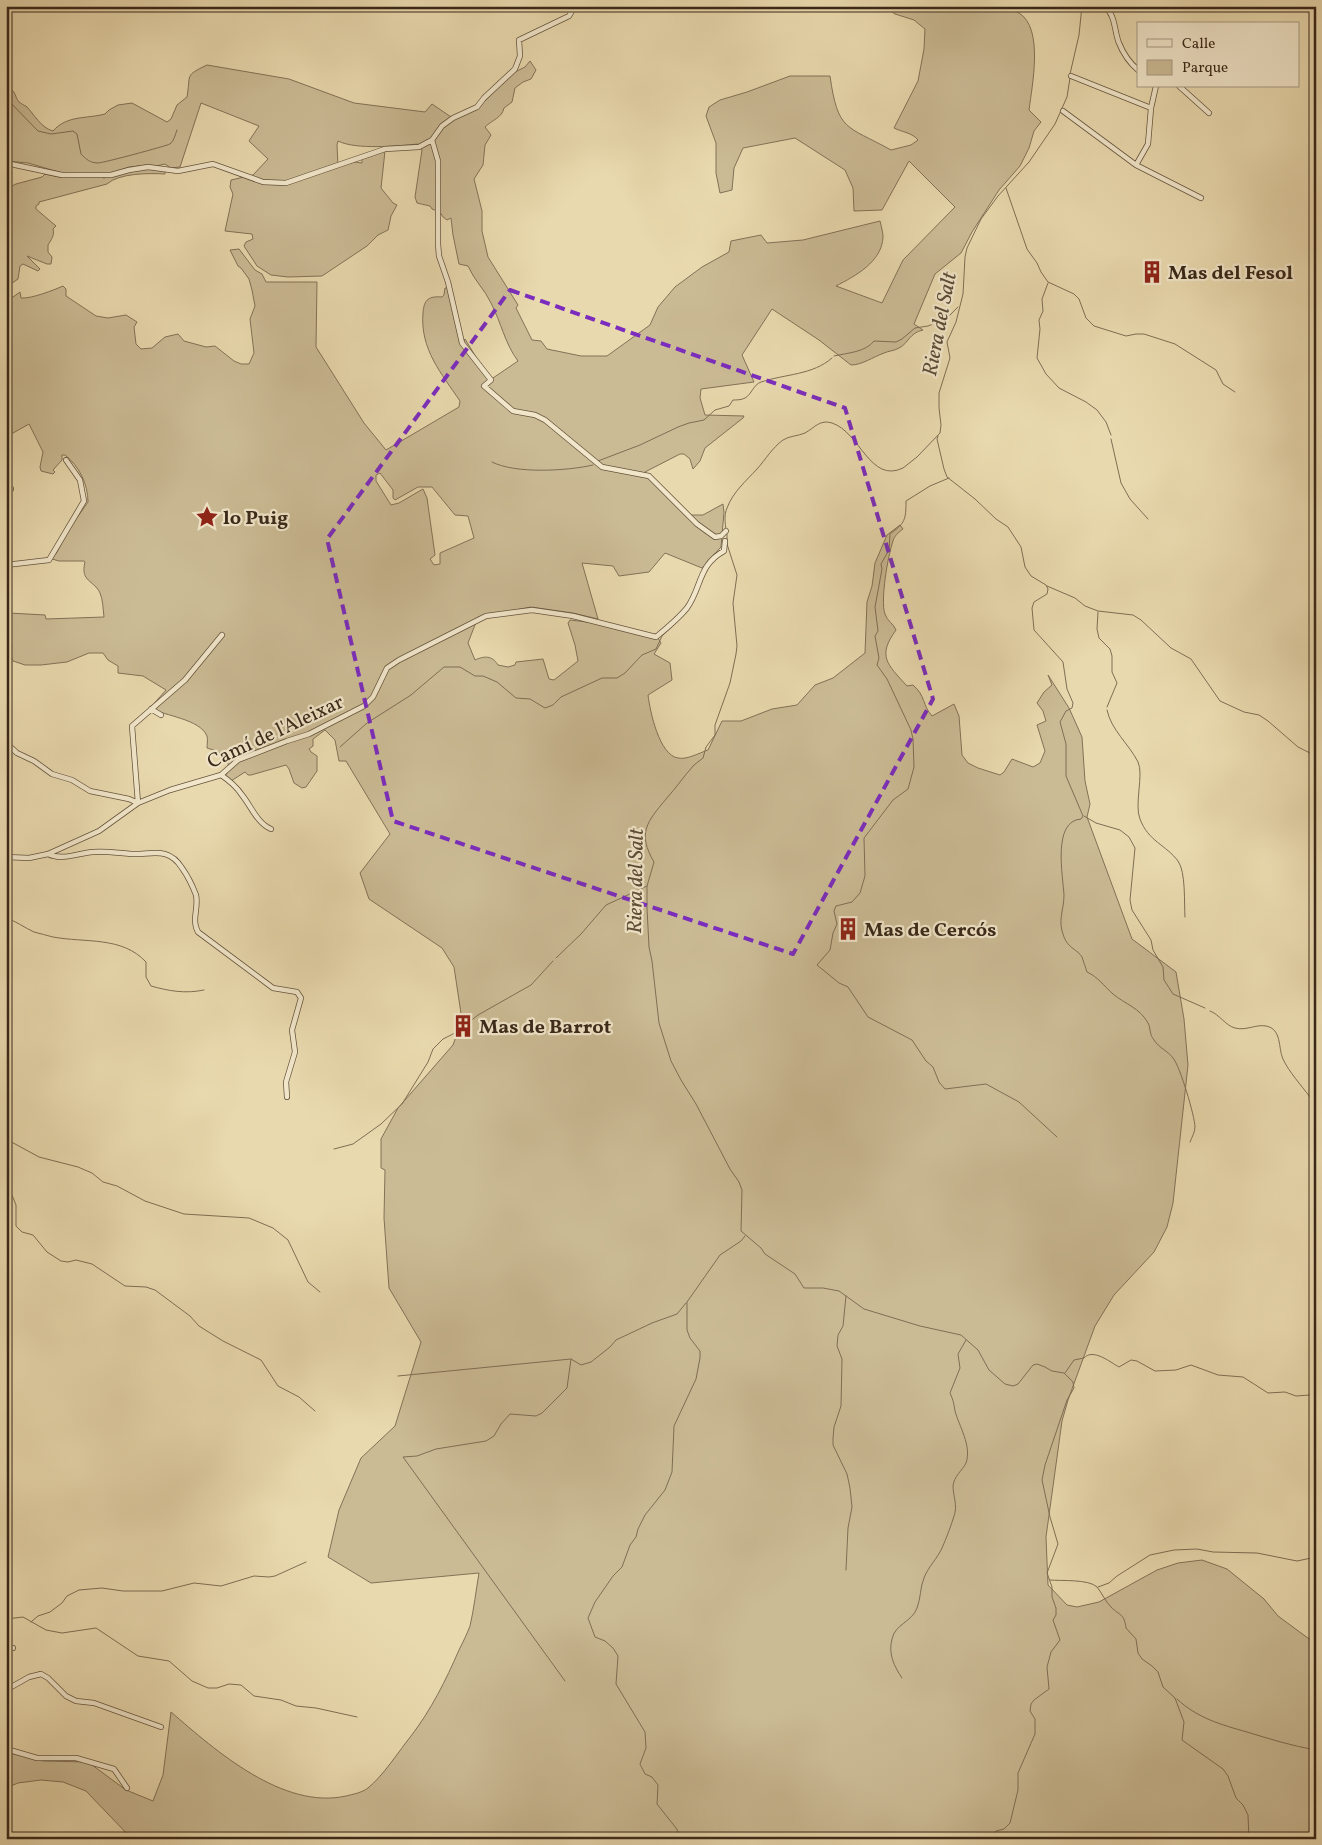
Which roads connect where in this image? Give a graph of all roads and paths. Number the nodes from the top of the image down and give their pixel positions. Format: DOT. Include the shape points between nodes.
graph roads {
  1 [pos="570,6"];
  2 [pos="1104,6"];
  3 [pos="1137,69"];
  4 [pos="1071,76"];
  5 [pos="1156,88"];
  6 [pos="1181,88"];
  7 [pos="1152,108"];
  8 [pos="1063,111"];
  9 [pos="1209,112"];
  10 [pos="432,140"];
  11 [pos="6,162"];
  12 [pos="1136,165"];
  13 [pos="1201,198"];
  14 [pos="66,460"];
  15 [pos="726,531"];
  16 [pos="725,541"];
  17 [pos="6,565"];
  18 [pos="222,635"];
  19 [pos="151,709"];
  20 [pos="160,715"];
  21 [pos="6,744"];
  22 [pos="221,776"];
  23 [pos="138,803"];
  24 [pos="269,830"];
  25 [pos="48,854"];
  26 [pos="6,857"];
  27 [pos="287,1096"];
  28 [pos="6,1647"];
  29 [pos="13,1648"];
  30 [pos="6,1690"];
  31 [pos="161,1727"];
  32 [pos="6,1749"];
  33 [pos="127,1788"];
  1 -- 10 [label="street" via="569,16 519,40 520,56 515,69 477,107 452,118"];
  2 -- 3 [label="street" via="1115,23 1119,43"];
  4 -- 7 [label="street"];
  5 -- 7 [label="street"];
  6 -- 9 [label="street"];
  7 -- 12 [label="street" via="1148,144"];
  8 -- 12 [label="street"];
  10 -- 11 [label="street" via="419,147 385,149 286,183 263,182 213,164 178,170 148,167 111,175 62,175"];
  10 -- 15 [label="street" via="438,161 439,256 462,343 491,380 484,386 513,411 545,420 602,467 649,476 697,524 715,537"];
  12 -- 13 [label="street"];
  14 -- 17 [label="street" via="80,480 84,501 49,560"];
  16 -- 22 [label="street, Camí de l'Aleixar" via="724,551 715,555 703,573 688,606 656,637 573,616 532,610 486,616 387,668 373,697 364,706 309,734 238,760"];
  18 -- 19 [label="street" via="185,680"];
  19 -- 20 [label="street"];
  19 -- 23 [label="street" via="132,726"];
  21 -- 23 [label="street" via="52,774 72,780 90,791"];
  22 -- 23 [label="street, Camí de l'Aleixar"];
  22 -- 24 [label="street" via="231,781"];
  23 -- 25 [label="street, Camí de l'Aleixar" via="104,828"];
  25 -- 26 [label="street" via="29,858"];
  25 -- 27 [label="street" via="54,857 93,852 157,852 177,861 196,896 194,922 198,932 273,988 300,995 292,1030 295,1052 286,1082"];
  28 -- 29 [label="street"];
  30 -- 31 [label="street" via="41,1674 66,1696"];
  32 -- 33 [label="street" via="37,1758 76,1758 114,1769"];
}
